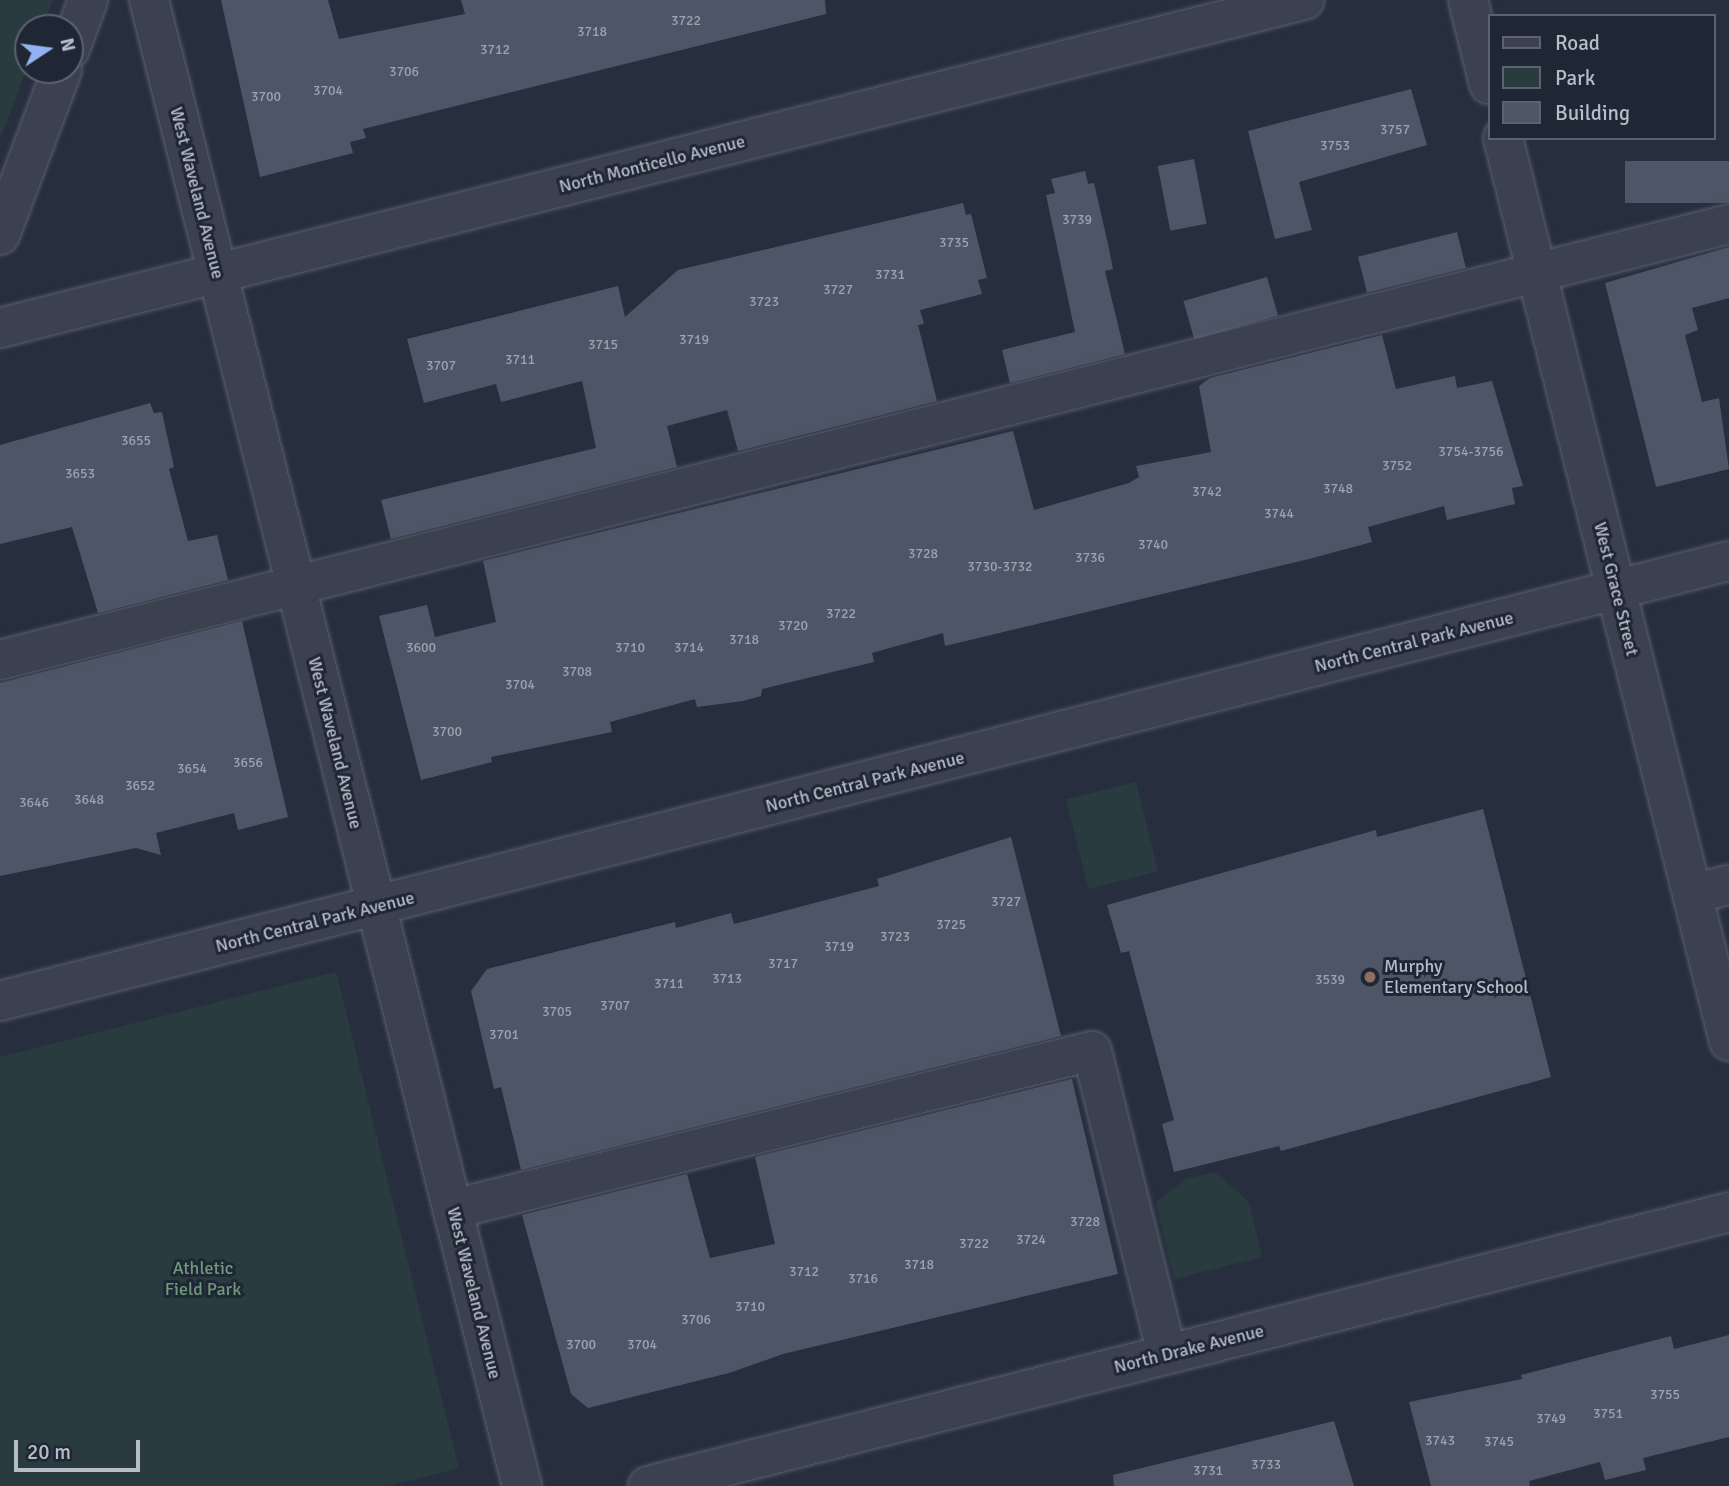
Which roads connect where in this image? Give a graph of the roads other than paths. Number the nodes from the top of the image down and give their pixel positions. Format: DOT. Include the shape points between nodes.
graph roads {
  1 [pos="149,0"];
  2 [pos="1304,0"];
  3 [pos="1468,0"];
  4 [pos="1488,80"];
  5 [pos="57,84"];
  6 [pos="1504,140"];
  7 [pos="1729,224"];
  8 [pos="0,236"];
  9 [pos="217,272"];
  10 [pos="1537,273"];
  11 [pos="0,328"];
  12 [pos="1729,561"];
  13 [pos="296,585"];
  14 [pos="1616,590"];
  15 [pos="0,660"];
  16 [pos="1729,885"];
  17 [pos="1692,894"];
  18 [pos="377,906"];
  19 [pos="0,1001"];
  20 [pos="1729,1041"];
  21 [pos="453,1209"];
  22 [pos="1729,1212"];
  23 [pos="1167,1354"];
  24 [pos="522,1486"];
  25 [pos="649,1486"];
  1 -- 9 [label="street, West Waveland Avenue"];
  2 -- 9 [label="street, North Monticello Avenue"];
  3 -- 4 [label="street"];
  5 -- 8 [label="street"];
  6 -- 10 [label="street, West Grace Street"];
  7 -- 10 [label="street"];
  9 -- 11 [label="street, North Monticello Avenue"];
  9 -- 13 [label="street, West Waveland Avenue"];
  10 -- 13 [label="street"];
  10 -- 14 [label="street, West Grace Street"];
  12 -- 14 [label="street, North Central Park Avenue"];
  13 -- 15 [label="street"];
  13 -- 18 [label="street, West Waveland Avenue"];
  14 -- 17 [label="street, West Grace Street"];
  14 -- 18 [label="street, North Central Park Avenue"];
  16 -- 17 [label="street"];
  17 -- 20 [label="street, West Grace Street"];
  18 -- 19 [label="street, North Central Park Avenue"];
  18 -- 21 [label="street, West Waveland Avenue"];
  21 -- 23 [label="street" via="1092,1051"];
  21 -- 24 [label="street, West Waveland Avenue"];
  22 -- 23 [label="street, North Drake Avenue"];
  23 -- 25 [label="street, North Drake Avenue"];
}
